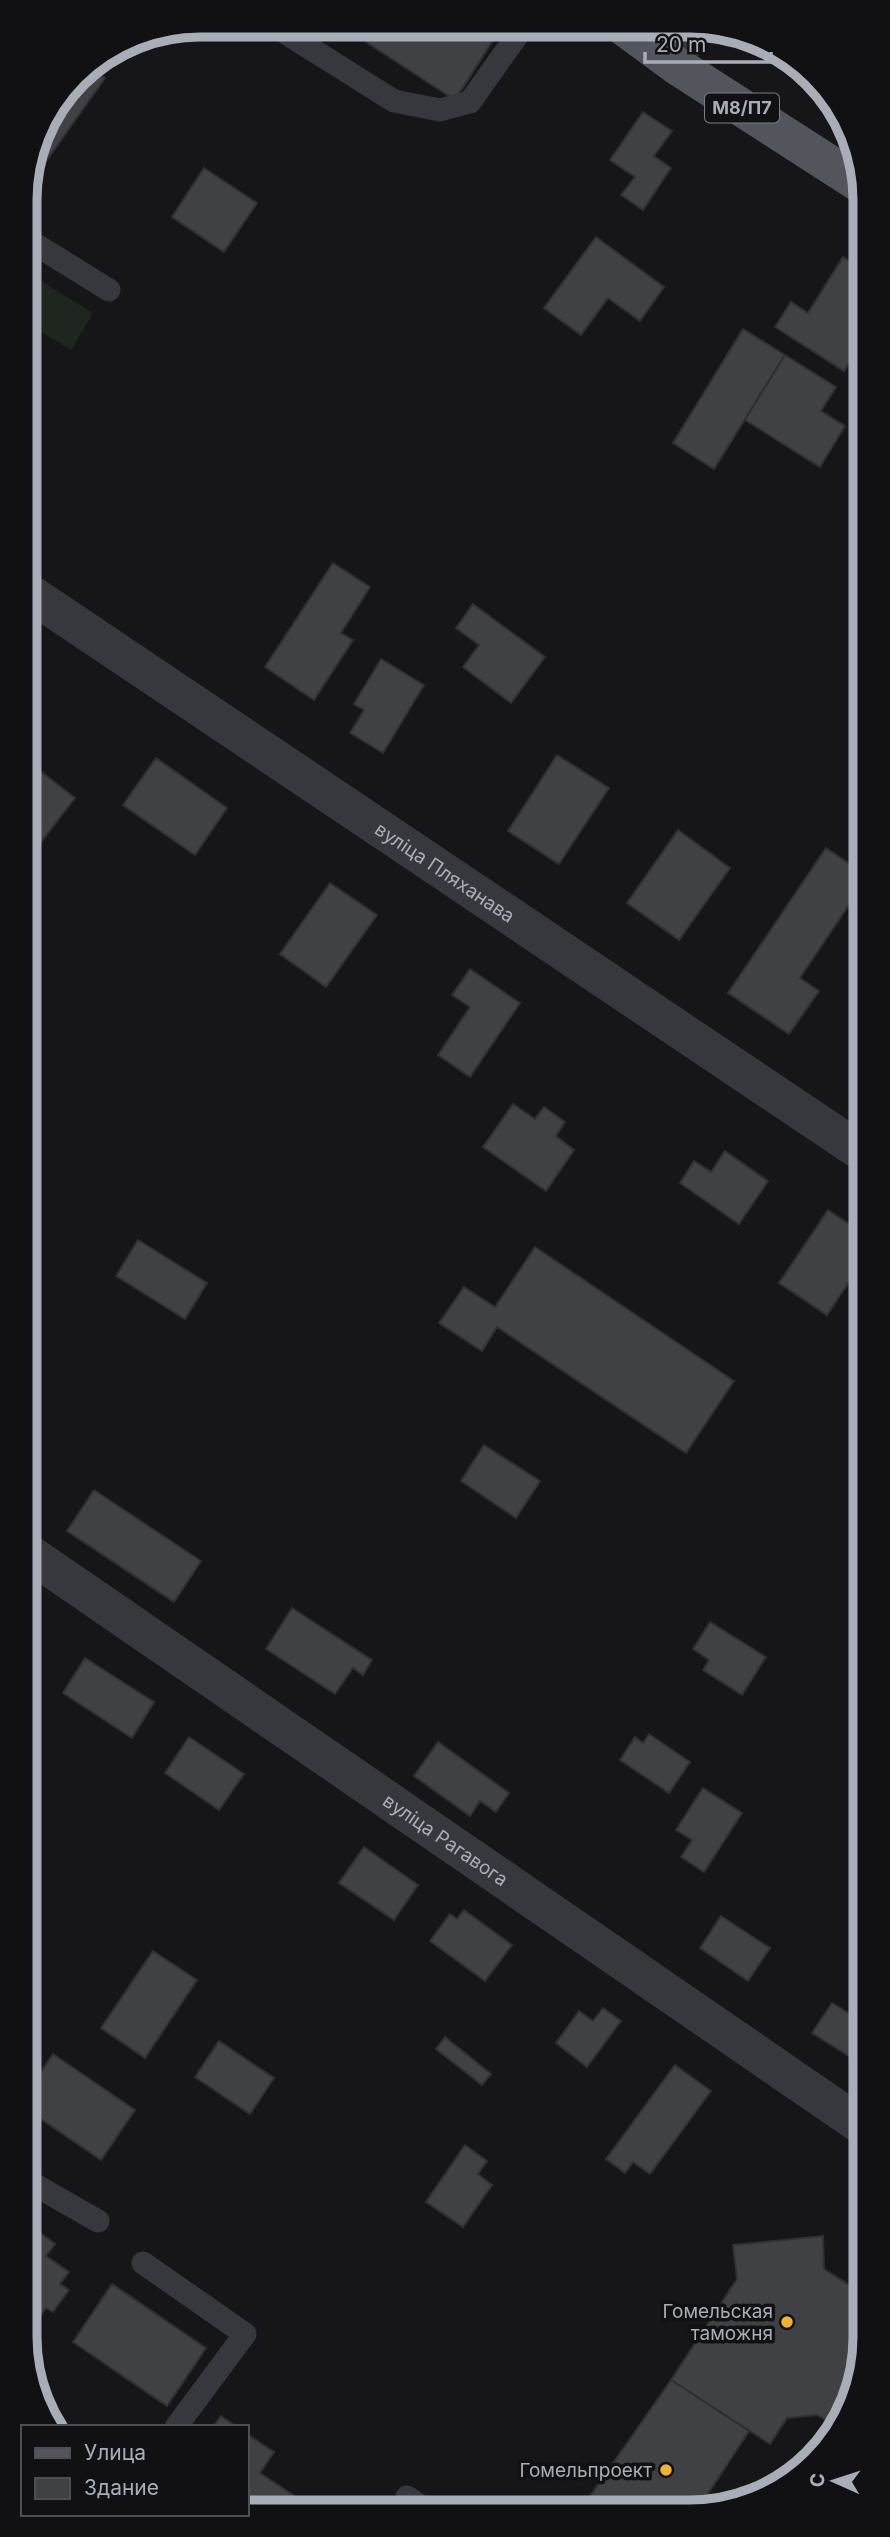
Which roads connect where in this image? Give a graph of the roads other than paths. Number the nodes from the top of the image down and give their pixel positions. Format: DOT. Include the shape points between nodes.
graph roads {
  1 [pos="292,37"];
  2 [pos="516,37"];
  3 [pos="638,37"];
  4 [pos="697,37"];
  5 [pos="677,66"];
  6 [pos="852,179"];
  7 [pos="37,245"];
  8 [pos="109,290"];
  9 [pos="37,597"];
  10 [pos="853,1146"];
  11 [pos="37,1561"];
  12 [pos="853,2120"];
  13 [pos="37,2186"];
  14 [pos="98,2221"];
  15 [pos="143,2263"];
  16 [pos="177,2425"];
  1 -- 2 [label="lane" via="394,101 440,110 470,102"];
  3 -- 5 [label="main road, М8/П7"];
  4 -- 5 [label="lane"];
  5 -- 6 [label="main road, М8/П7"];
  7 -- 8 [label="lane"];
  9 -- 10 [label="street, вуліца Пляханава"];
  11 -- 12 [label="street, вуліца Рагавога"];
  13 -- 14 [label="lane"];
  15 -- 16 [label="lane" via="245,2334"];
}
